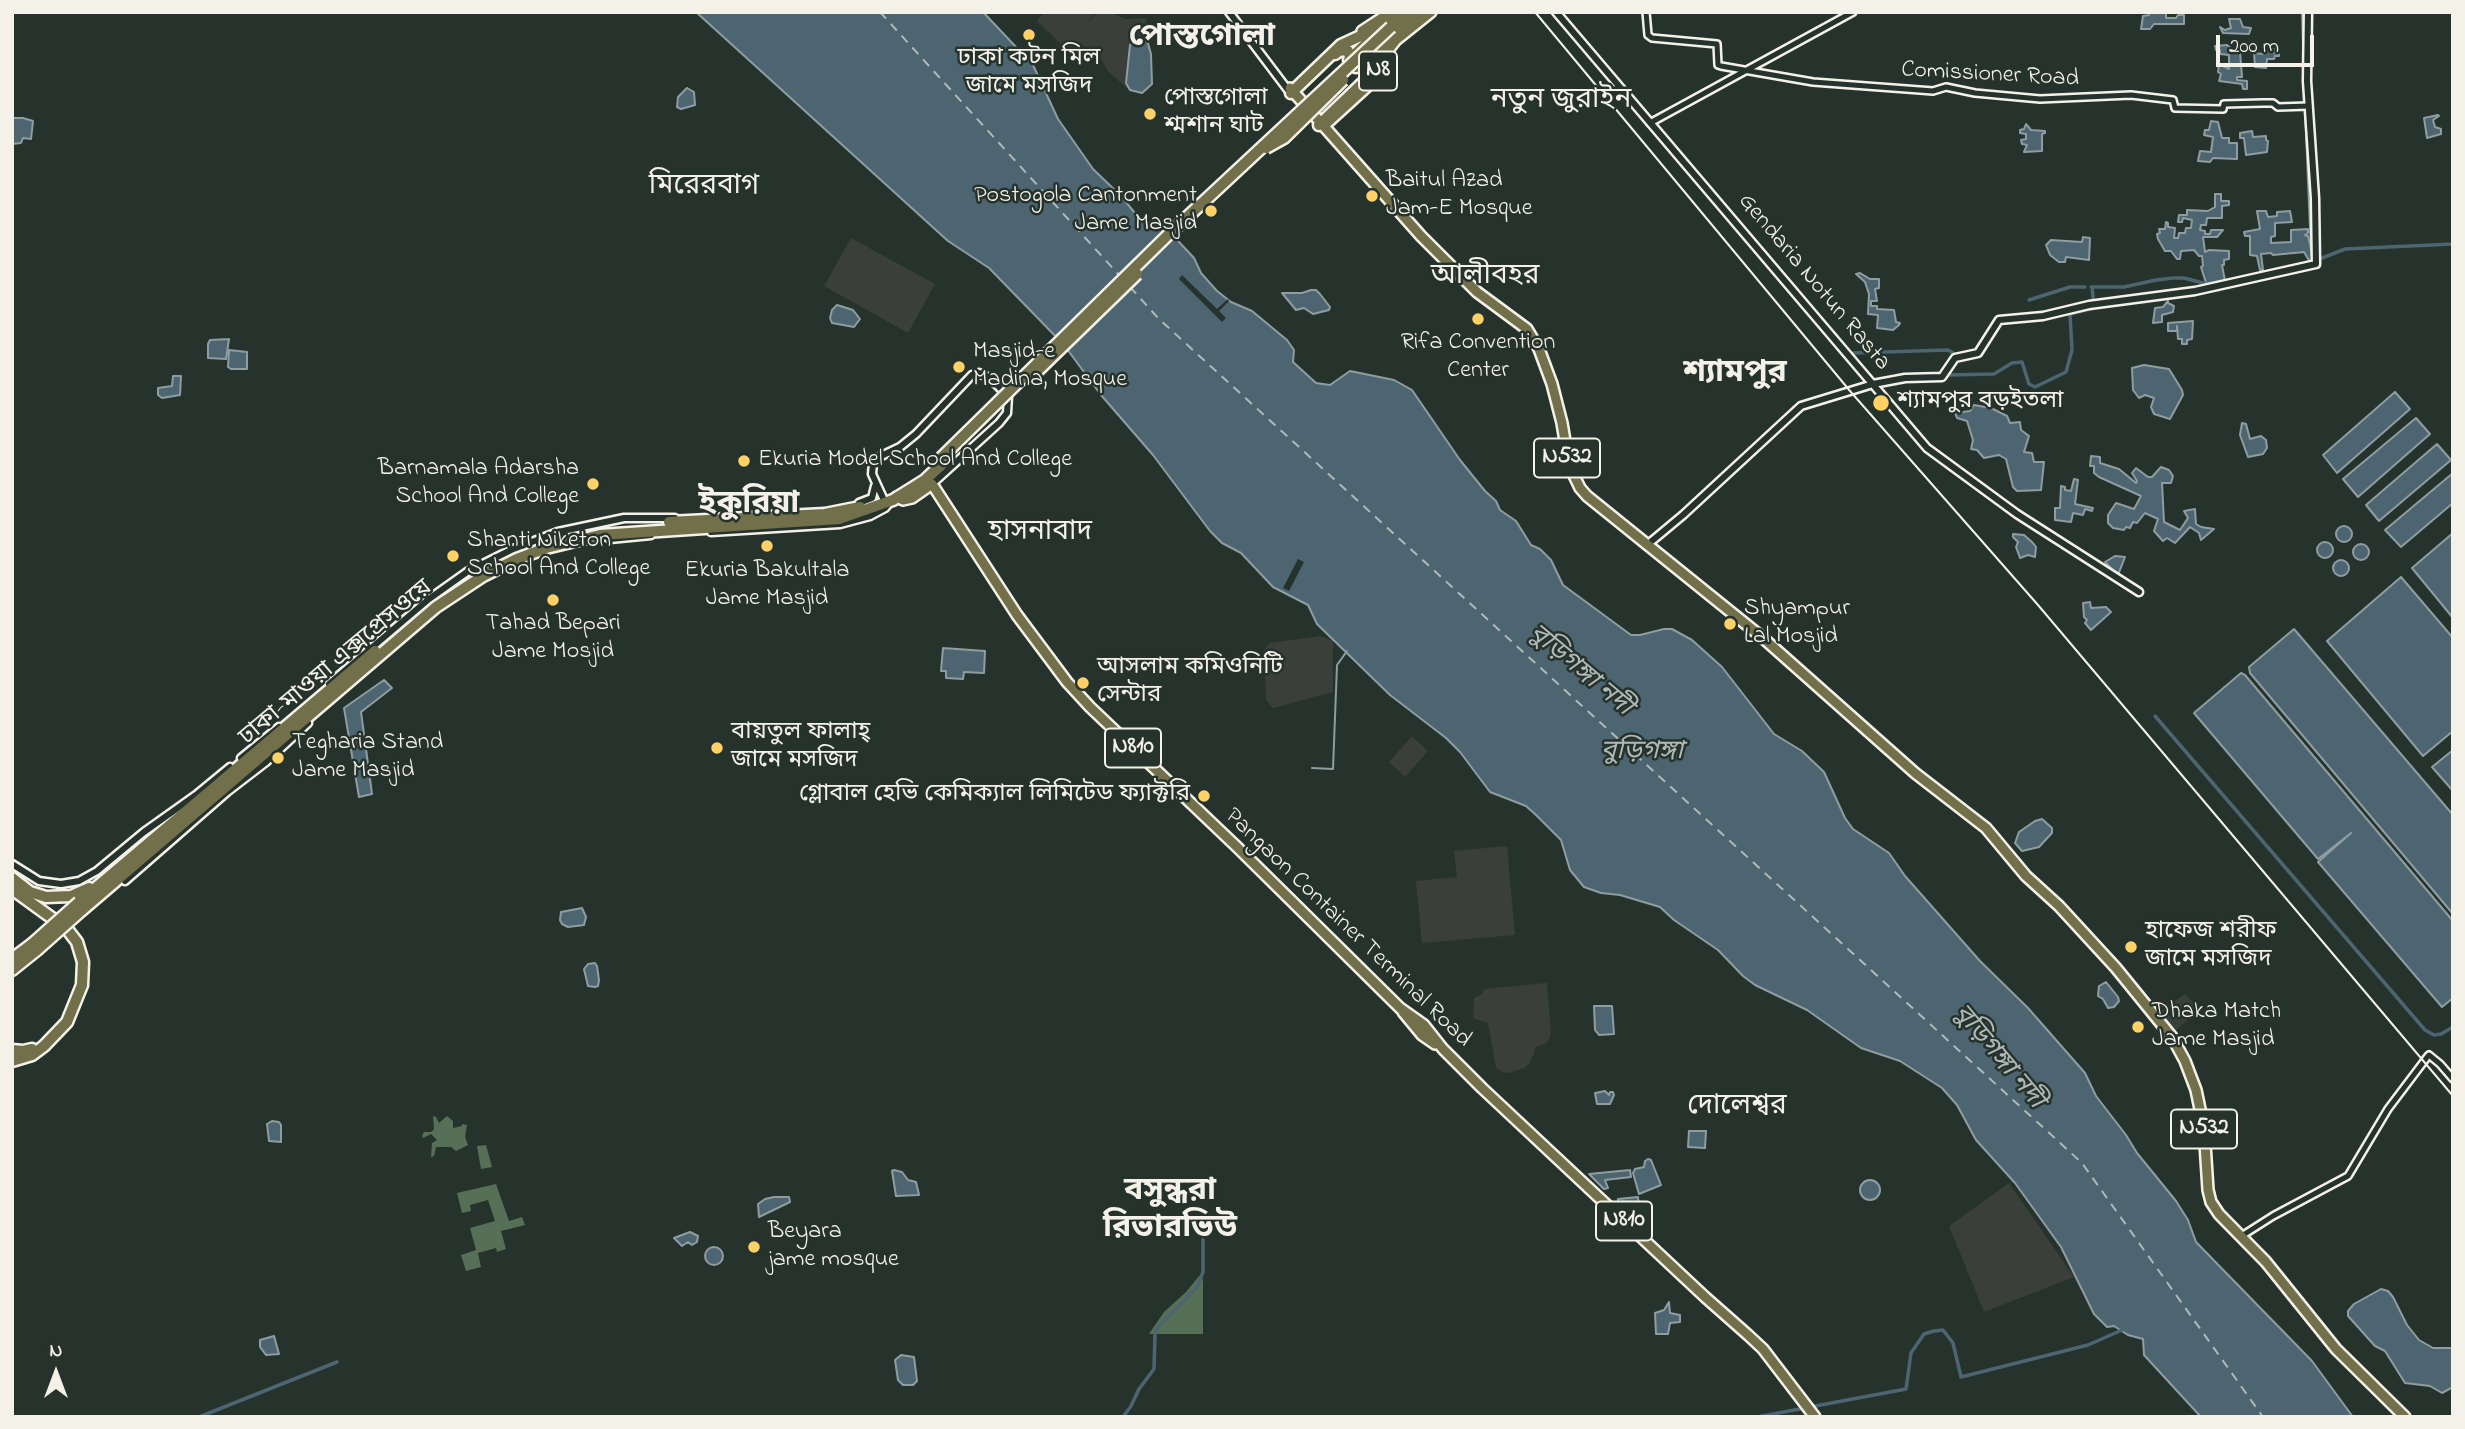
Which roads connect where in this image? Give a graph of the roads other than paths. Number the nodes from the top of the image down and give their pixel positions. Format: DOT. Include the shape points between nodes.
graph roads {
  1 [pos="1229,12"];
  2 [pos="1391,12"];
  3 [pos="1403,12"];
  4 [pos="1410,12"];
  5 [pos="1418,12"];
  6 [pos="1425,12"];
  7 [pos="1431,12"];
  8 [pos="1556,12"];
  9 [pos="1646,12"];
  10 [pos="1853,12"];
  11 [pos="2308,12"];
  12 [pos="1386,34"];
  13 [pos="1354,63"];
  14 [pos="1748,70"];
  15 [pos="1290,90"];
  16 [pos="2309,106"];
  17 [pos="1650,123"];
  18 [pos="1322,125"];
  19 [pos="1873,384"];
  20 [pos="876,484"];
  21 [pos="932,484"];
  22 [pos="890,499"];
  23 [pos="859,503"];
  24 [pos="872,503"];
  25 [pos="1647,545"];
  26 [pos="2139,592"];
  27 [pos="12,864"];
  28 [pos="12,878"];
  29 [pos="123,878"];
  30 [pos="102,882"];
  31 [pos="12,892"];
  32 [pos="80,906"];
  33 [pos="17,960"];
  34 [pos="12,972"];
  35 [pos="12,1050"];
  36 [pos="12,1061"];
  37 [pos="2453,1079"];
  38 [pos="2240,1237"];
  39 [pos="1814,1415"];
  40 [pos="2405,1417"];
  1 -- 15 [label="main road"];
  2 -- 15 [label="highway, N8" via="1338,42"];
  3 -- 12 [label="highway"];
  4 -- 12 [label="highway, N8"];
  5 -- 12 [label="highway, N8"];
  6 -- 12 [label="highway"];
  7 -- 18 [label="highway, N8" via="1388,49 1371,83"];
  8 -- 17 [label="main road, Gendaria Notun Rasta"];
  9 -- 14 [label="street, Comissioner Road" via="1652,38 1717,44 1718,65"];
  10 -- 14 [label="street"];
  11 -- 16 [label="main road"];
  12 -- 13 [label="highway, N8, bridge"];
  12 -- 15 [label="highway" via="1341,45"];
  12 -- 18 [label="highway" via="1369,78"];
  13 -- 15 [label="highway" via="1348,51 1337,51"];
  13 -- 18 [label="highway" via="1366,70 1364,79"];
  13 -- 22 [label="highway, ঢাকা-মাওয়া এক্সপ্রেসওয়ে / N8, bridge" via="925,480"];
  14 -- 16 [label="street, Comissioner Road" via="1842,86 1933,91 1946,87 2040,99 2131,95 2173,100 2175,108 2272,103 2278,107"];
  14 -- 17 [label="street"];
  15 -- 18 [label="highway, N532"];
  16 -- 19 [label="main road" via="2316,264 2195,291 1998,320 1978,353 1957,357 1942,377"];
  17 -- 19 [label="main road, Gendaria Notun Rasta"];
  18 -- 25 [label="highway, N532" via="1477,292 1527,329 1552,384 1567,456 1580,488"];
  19 -- 25 [label="main road" via="1801,407"];
  19 -- 26 [label="main road, Gendaria Notun Rasta" via="1939,458"];
  20 -- 21 [label="main road" via="872,470 877,458 916,434 972,374 986,376 1006,394 1007,413"];
  20 -- 22 [label="main road"];
  20 -- 23 [label="main road" via="874,496"];
  21 -- 22 [label="highway" via="907,500"];
  21 -- 39 [label="highway, Pangaon Container Terminal Road / N810" via="1017,615 1079,695 1237,846 1422,1035 1443,1049 1756,1342"];
  22 -- 24 [label="highway, ঢাকা-মাওয়া এক্সপ্রেসওয়ে / N8"];
  22 -- 29 [label="main road" via="885,508 870,516 840,524 600,538 509,566 451,601 125,881"];
  22 -- 32 [label="highway, ঢাকা-মাওয়া এক্সপ্রেসওয়ে / N8" via="828,521 600,534 505,564 436,607"];
  23 -- 24 [label="main road"];
  23 -- 27 [label="main road" via="763,514 624,518 558,532 511,550 467,572 429,599 112,863 61,884 33,879"];
  24 -- 30 [label="highway, ঢাকা-মাওয়া এক্সপ্রেসওয়ে / N8" via="825,513 597,528 507,556 448,590"];
  25 -- 38 [label="highway, N532" via="1986,828 2116,968 2172,1037 2185,1061 2204,1128 2211,1202"];
  28 -- 30 [label="highway" via="46,897 71,895"];
  30 -- 32 [label="highway, ঢাকা-মাওয়া এক্সপ্রেসওয়ে / N8"];
  31 -- 35 [label="highway" via="68,937 79,970 75,993 55,1030 33,1048"];
  31 -- 36 [label="highway" via="67,929 83,962 82,985 56,1036 38,1051"];
  32 -- 33 [label="highway, ঢাকা-মাওয়া এক্সপ্রেসওয়ে / N8, bridge"];
  33 -- 34 [label="highway, ঢাকা-মাওয়া এক্সপ্রেসওয়ে / N8"];
  37 -- 38 [label="street" via="2428,1056 2388,1109 2348,1176"];
  38 -- 40 [label="highway, N532" via="2336,1349"];
}
